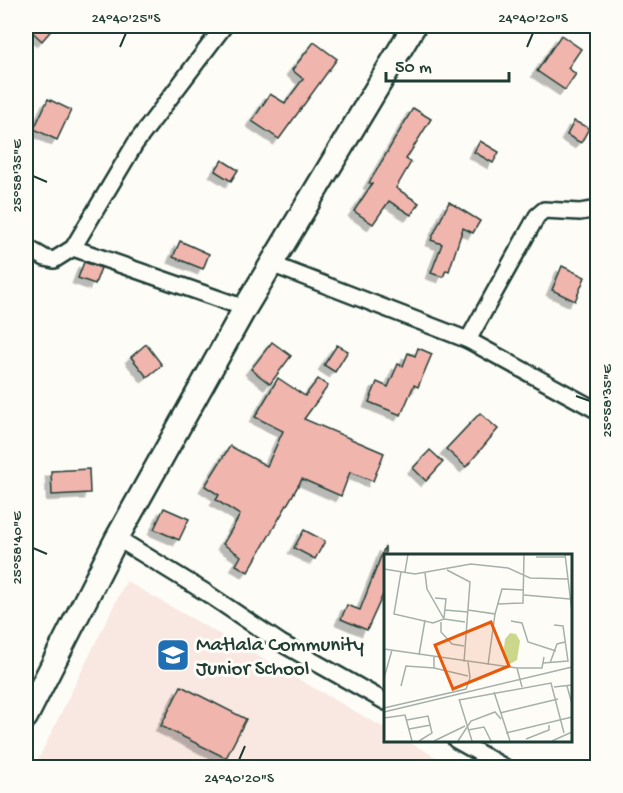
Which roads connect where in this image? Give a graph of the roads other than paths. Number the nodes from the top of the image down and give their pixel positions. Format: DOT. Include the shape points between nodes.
graph roads {
  1 [pos="224,26"];
  2 [pos="414,26"];
  3 [pos="597,210"];
  4 [pos="26,247"];
  5 [pos="73,248"];
  6 [pos="271,264"];
  7 [pos="245,309"];
  8 [pos="468,340"];
  9 [pos="597,411"];
  10 [pos="117,538"];
  11 [pos="384,701"];
  12 [pos="26,717"];
  13 [pos="458,742"];
  14 [pos="506,768"];
  1 -- 5 [label="street" via="135,144"];
  2 -- 6 [label="street"];
  3 -- 8 [label="street" via="544,210 537,216"];
  4 -- 5 [label="street" via="54,260"];
  5 -- 7 [label="street"];
  6 -- 7 [label="street"];
  6 -- 8 [label="street"];
  7 -- 10 [label="street"];
  8 -- 9 [label="street"];
  10 -- 11 [label="street" via="281,643"];
  10 -- 12 [label="street"];
  13 -- 14 [label="street"];
}
